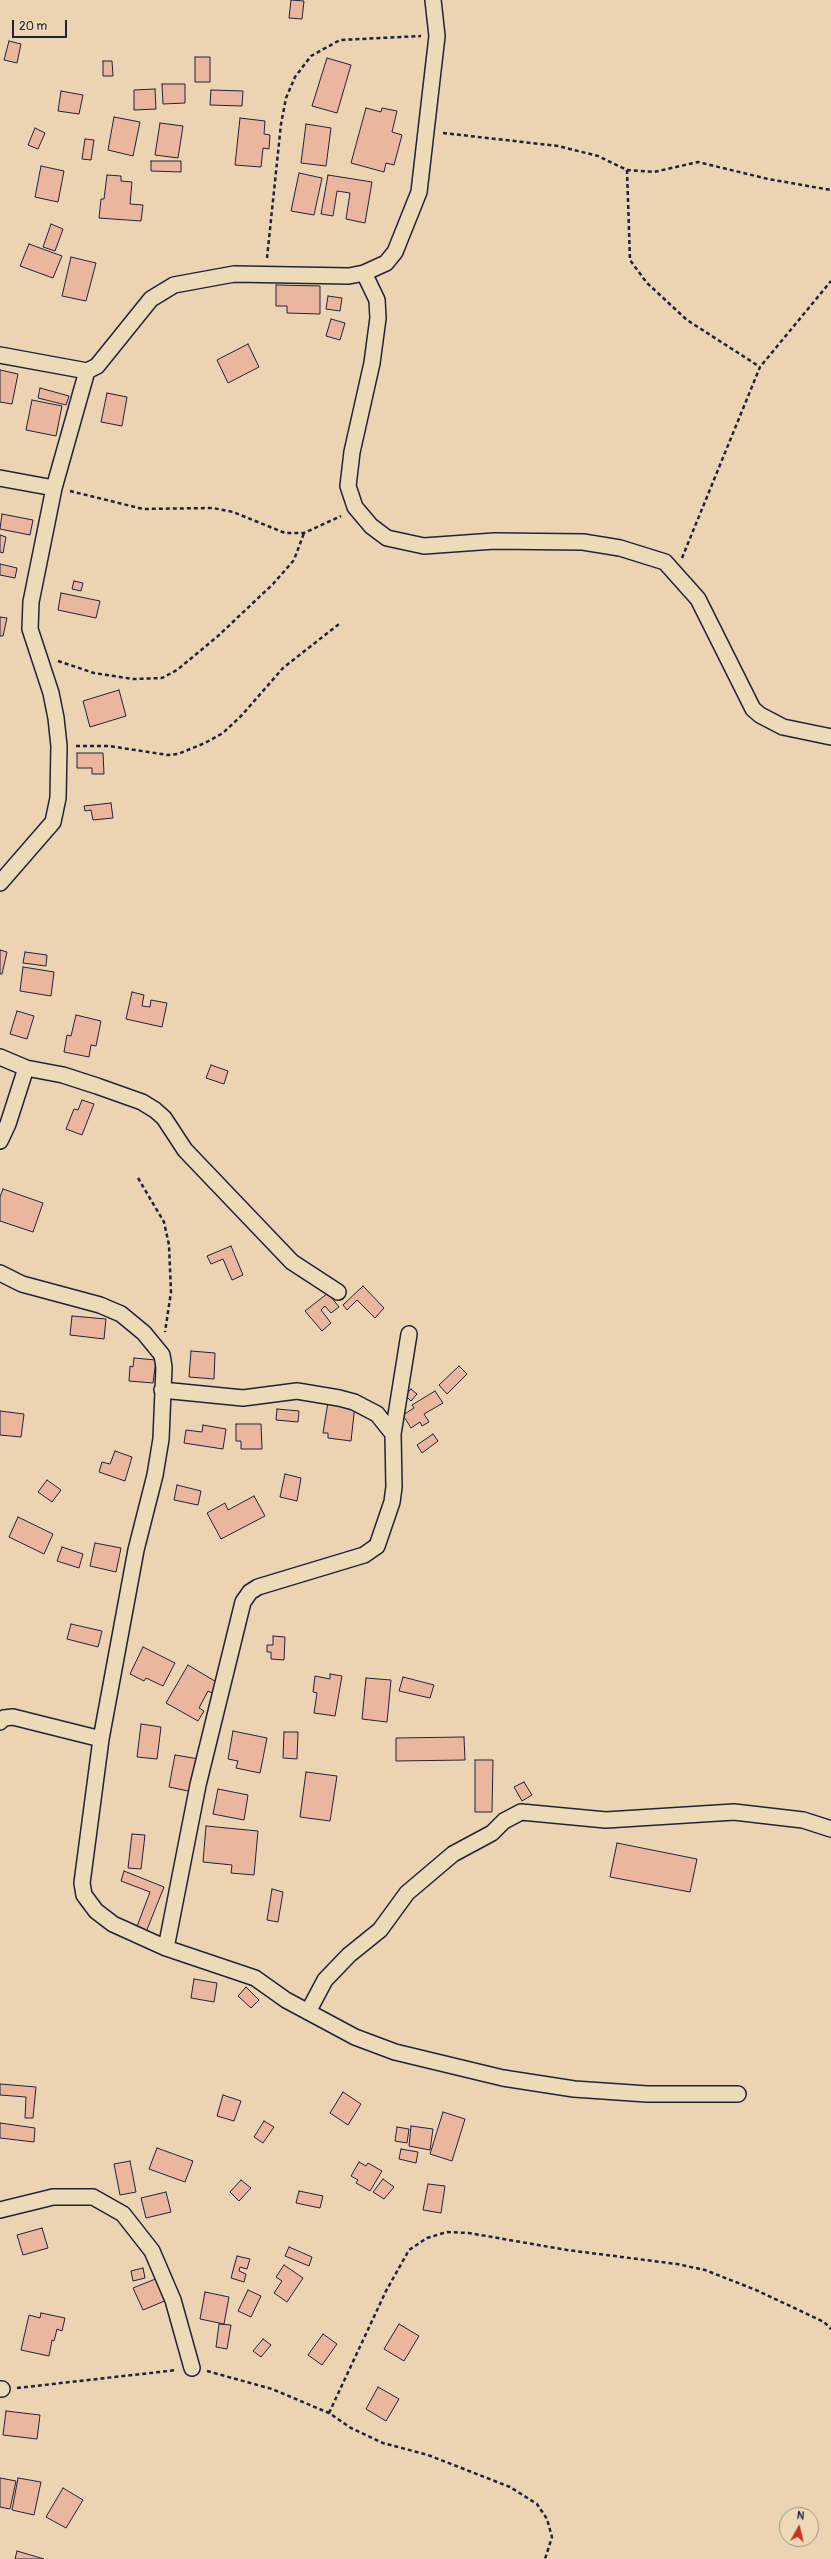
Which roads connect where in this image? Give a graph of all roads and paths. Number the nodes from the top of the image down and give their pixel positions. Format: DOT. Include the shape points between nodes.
graph roads {
  1 [pos="433,0"];
  2 [pos="437,36"];
  3 [pos="426,132"];
  4 [pos="627,170"];
  5 [pos="831,190"];
  6 [pos="265,273"];
  7 [pos="364,273"];
  8 [pos="831,281"];
  9 [pos="0,355"];
  10 [pos="760,367"];
  11 [pos="87,371"];
  12 [pos="0,478"];
  13 [pos="54,488"];
  14 [pos="356,507"];
  15 [pos="304,533"];
  16 [pos="677,572"];
  17 [pos="339,624"];
  18 [pos="37,652"];
  19 [pos="831,737"];
  20 [pos="59,746"];
  21 [pos="0,882"];
  22 [pos="0,1057"];
  23 [pos="26,1068"];
  24 [pos="0,1141"];
  25 [pos="138,1178"];
  26 [pos="0,1272"];
  27 [pos="338,1292"];
  28 [pos="409,1334"];
  29 [pos="162,1355"];
  30 [pos="162,1390"];
  31 [pos="393,1434"];
  32 [pos="0,1722"];
  33 [pos="101,1739"];
  34 [pos="831,1829"];
  35 [pos="166,1948"];
  36 [pos="308,2012"];
  37 [pos="738,2094"];
  38 [pos="0,2210"];
  39 [pos="831,2329"];
  40 [pos="192,2368"];
  41 [pos="1,2389"];
  42 [pos="329,2413"];
  43 [pos="545,2559"];
  1 -- 2 [label="street"];
  2 -- 3 [label="street"];
  2 -- 6 [label="path" via="340,40 311,56 295,77 286,98 281,124"];
  3 -- 4 [label="path" via="558,146 598,156"];
  3 -- 7 [label="street" via="419,192 395,252 386,263"];
  4 -- 5 [label="path" via="654,172 698,162 768,179"];
  4 -- 10 [label="path" via="630,260 646,283 687,320"];
  6 -- 7 [label="street" via="349,276"];
  6 -- 11 [label="street" via="198,279 161,291 151,299 97,366"];
  7 -- 14 [label="street" via="373,288 379,314 372,363 348,472 350,497"];
  8 -- 10 [label="path"];
  9 -- 11 [label="street"];
  10 -- 16 [label="path"];
  11 -- 13 [label="street"];
  12 -- 13 [label="street"];
  13 -- 15 [label="path" via="143,509 213,508 233,512 285,533"];
  13 -- 18 [label="street" via="31,602 30,629"];
  14 -- 15 [label="path" via="328,524"];
  14 -- 16 [label="street" via="371,526 387,538 401,542 424,546 494,541 583,542 652,556"];
  15 -- 18 [label="path" via="294,560 273,584 218,636 177,670 162,678 133,679 94,673 69,666"];
  16 -- 19 [label="street" via="698,599 753,709 783,727"];
  17 -- 20 [label="path" via="283,668 223,733 205,743 178,754 168,755 109,746"];
  18 -- 20 [label="street" via="51,693"];
  20 -- 21 [label="street" via="58,798 53,822"];
  22 -- 23 [label="street"];
  23 -- 24 [label="street"];
  23 -- 27 [label="street" via="90,1084 142,1102 155,1110 164,1118 184,1150 200,1168 292,1262"];
  25 -- 29 [label="path" via="164,1222 169,1245 171,1292"];
  26 -- 29 [label="street" via="22,1284 100,1305 121,1314 134,1323"];
  28 -- 31 [label="street"];
  29 -- 30 [label="street"];
  30 -- 31 [label="street" via="243,1398 297,1391 339,1398 360,1404 377,1414"];
  30 -- 33 [label="street" via="161,1439 155,1475 136,1550"];
  31 -- 35 [label="street" via="392,1502 377,1546 364,1555 258,1587 250,1592 243,1602 198,1785"];
  32 -- 33 [label="street" via="4,1718 13,1717"];
  33 -- 35 [label="street" via="82,1883 84,1894 96,1911 114,1924"];
  34 -- 36 [label="street" via="803,1820 734,1812 606,1820 521,1812 504,1821 492,1834 453,1854 418,1882 380,1930 349,1954 325,1980"];
  35 -- 36 [label="street" via="255,1978"];
  36 -- 37 [label="street" via="373,2044 503,2078 574,2089 647,2094"];
  38 -- 40 [label="street" via="53,2197 93,2197 123,2214 152,2252 173,2300"];
  39 -- 42 [label="path" via="824,2322 756,2290 705,2270 567,2250 469,2232 447,2232 427,2238 409,2250 386,2291"];
  40 -- 41 [label="path"];
  40 -- 42 [label="path" via="272,2389"];
  42 -- 43 [label="path" via="351,2428 383,2443 428,2455 474,2472 510,2487 536,2504 547,2519 552,2537"];
}
